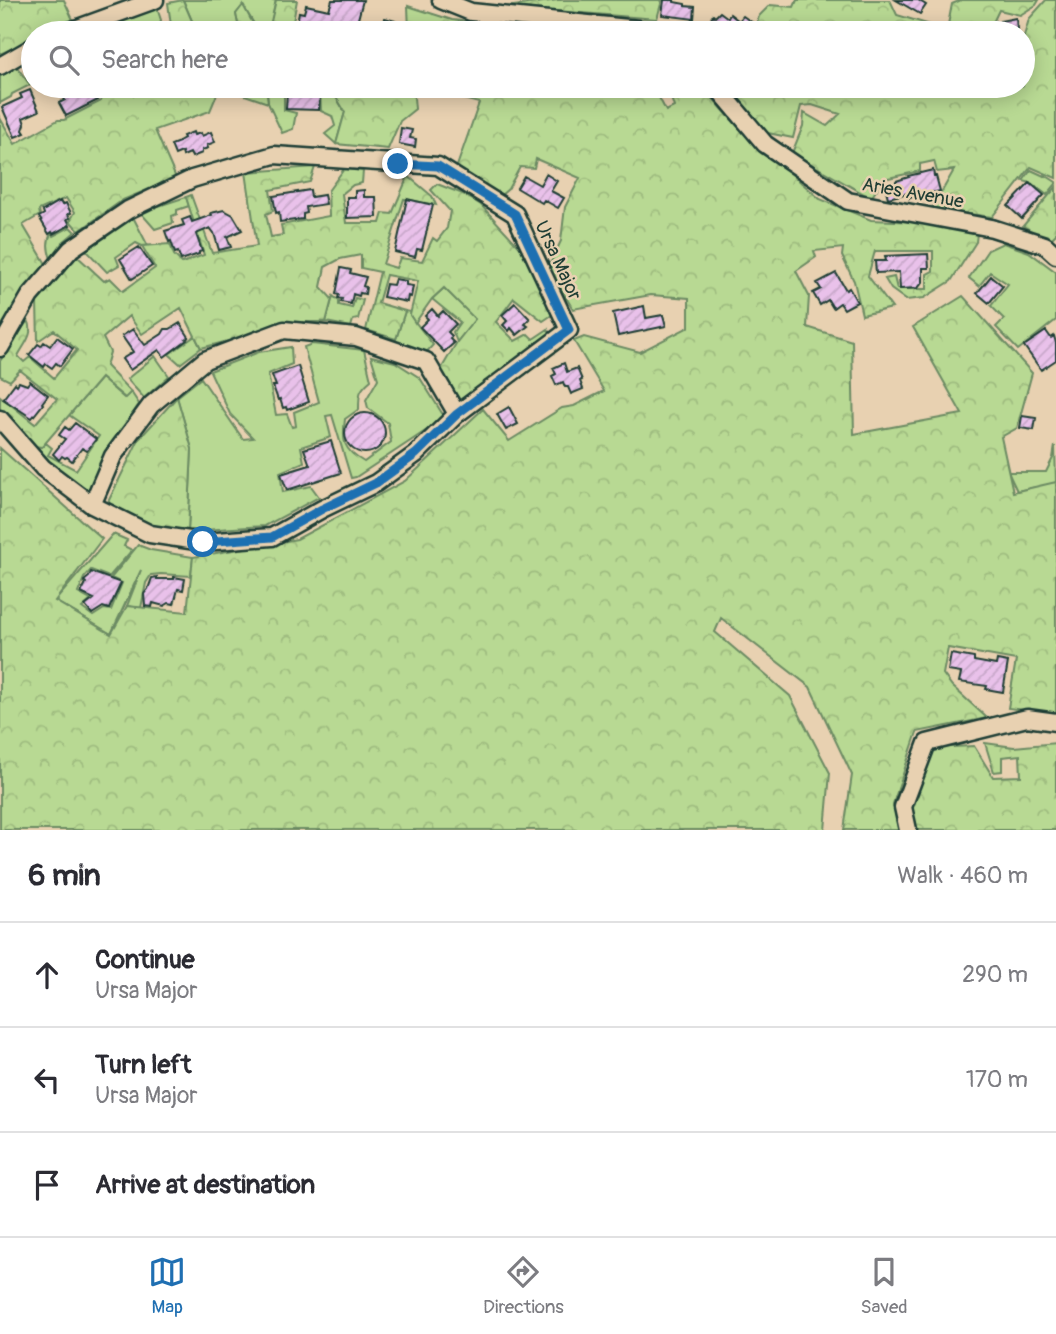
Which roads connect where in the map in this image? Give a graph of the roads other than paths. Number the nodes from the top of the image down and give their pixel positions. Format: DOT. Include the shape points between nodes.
graph roads {
  1 [pos="155,0"];
  2 [pos="441,0"];
  3 [pos="97,21"];
  4 [pos="559,21"];
  5 [pos="21,54"];
  6 [pos="0,66"];
  7 [pos="726,98"];
  8 [pos="1056,255"];
  9 [pos="0,348"];
  10 [pos="457,414"];
  11 [pos="0,419"];
  12 [pos="92,505"];
  13 [pos="1056,722"];
  14 [pos="908,830"];
  1 -- 3 [label="street"];
  2 -- 4 [label="street" via="471,12"];
  5 -- 6 [label="street"];
  7 -- 8 [label="street, Aries Avenue" via="765,144 848,201 992,228 1045,245"];
  9 -- 10 [label="street, Ursa Major" via="30,296 71,249 128,210 192,179 274,155 438,166 515,214 569,330"];
  10 -- 12 [label="street, Ursa Major" via="416,454 376,483 272,537 203,542 150,534"];
  10 -- 12 [label="street" via="426,361 356,337 284,330 205,360 151,405 113,456"];
  11 -- 12 [label="street, Ursa Major" via="43,468"];
  13 -- 14 [label="street" via="1027,718 927,743 904,807"];
}
